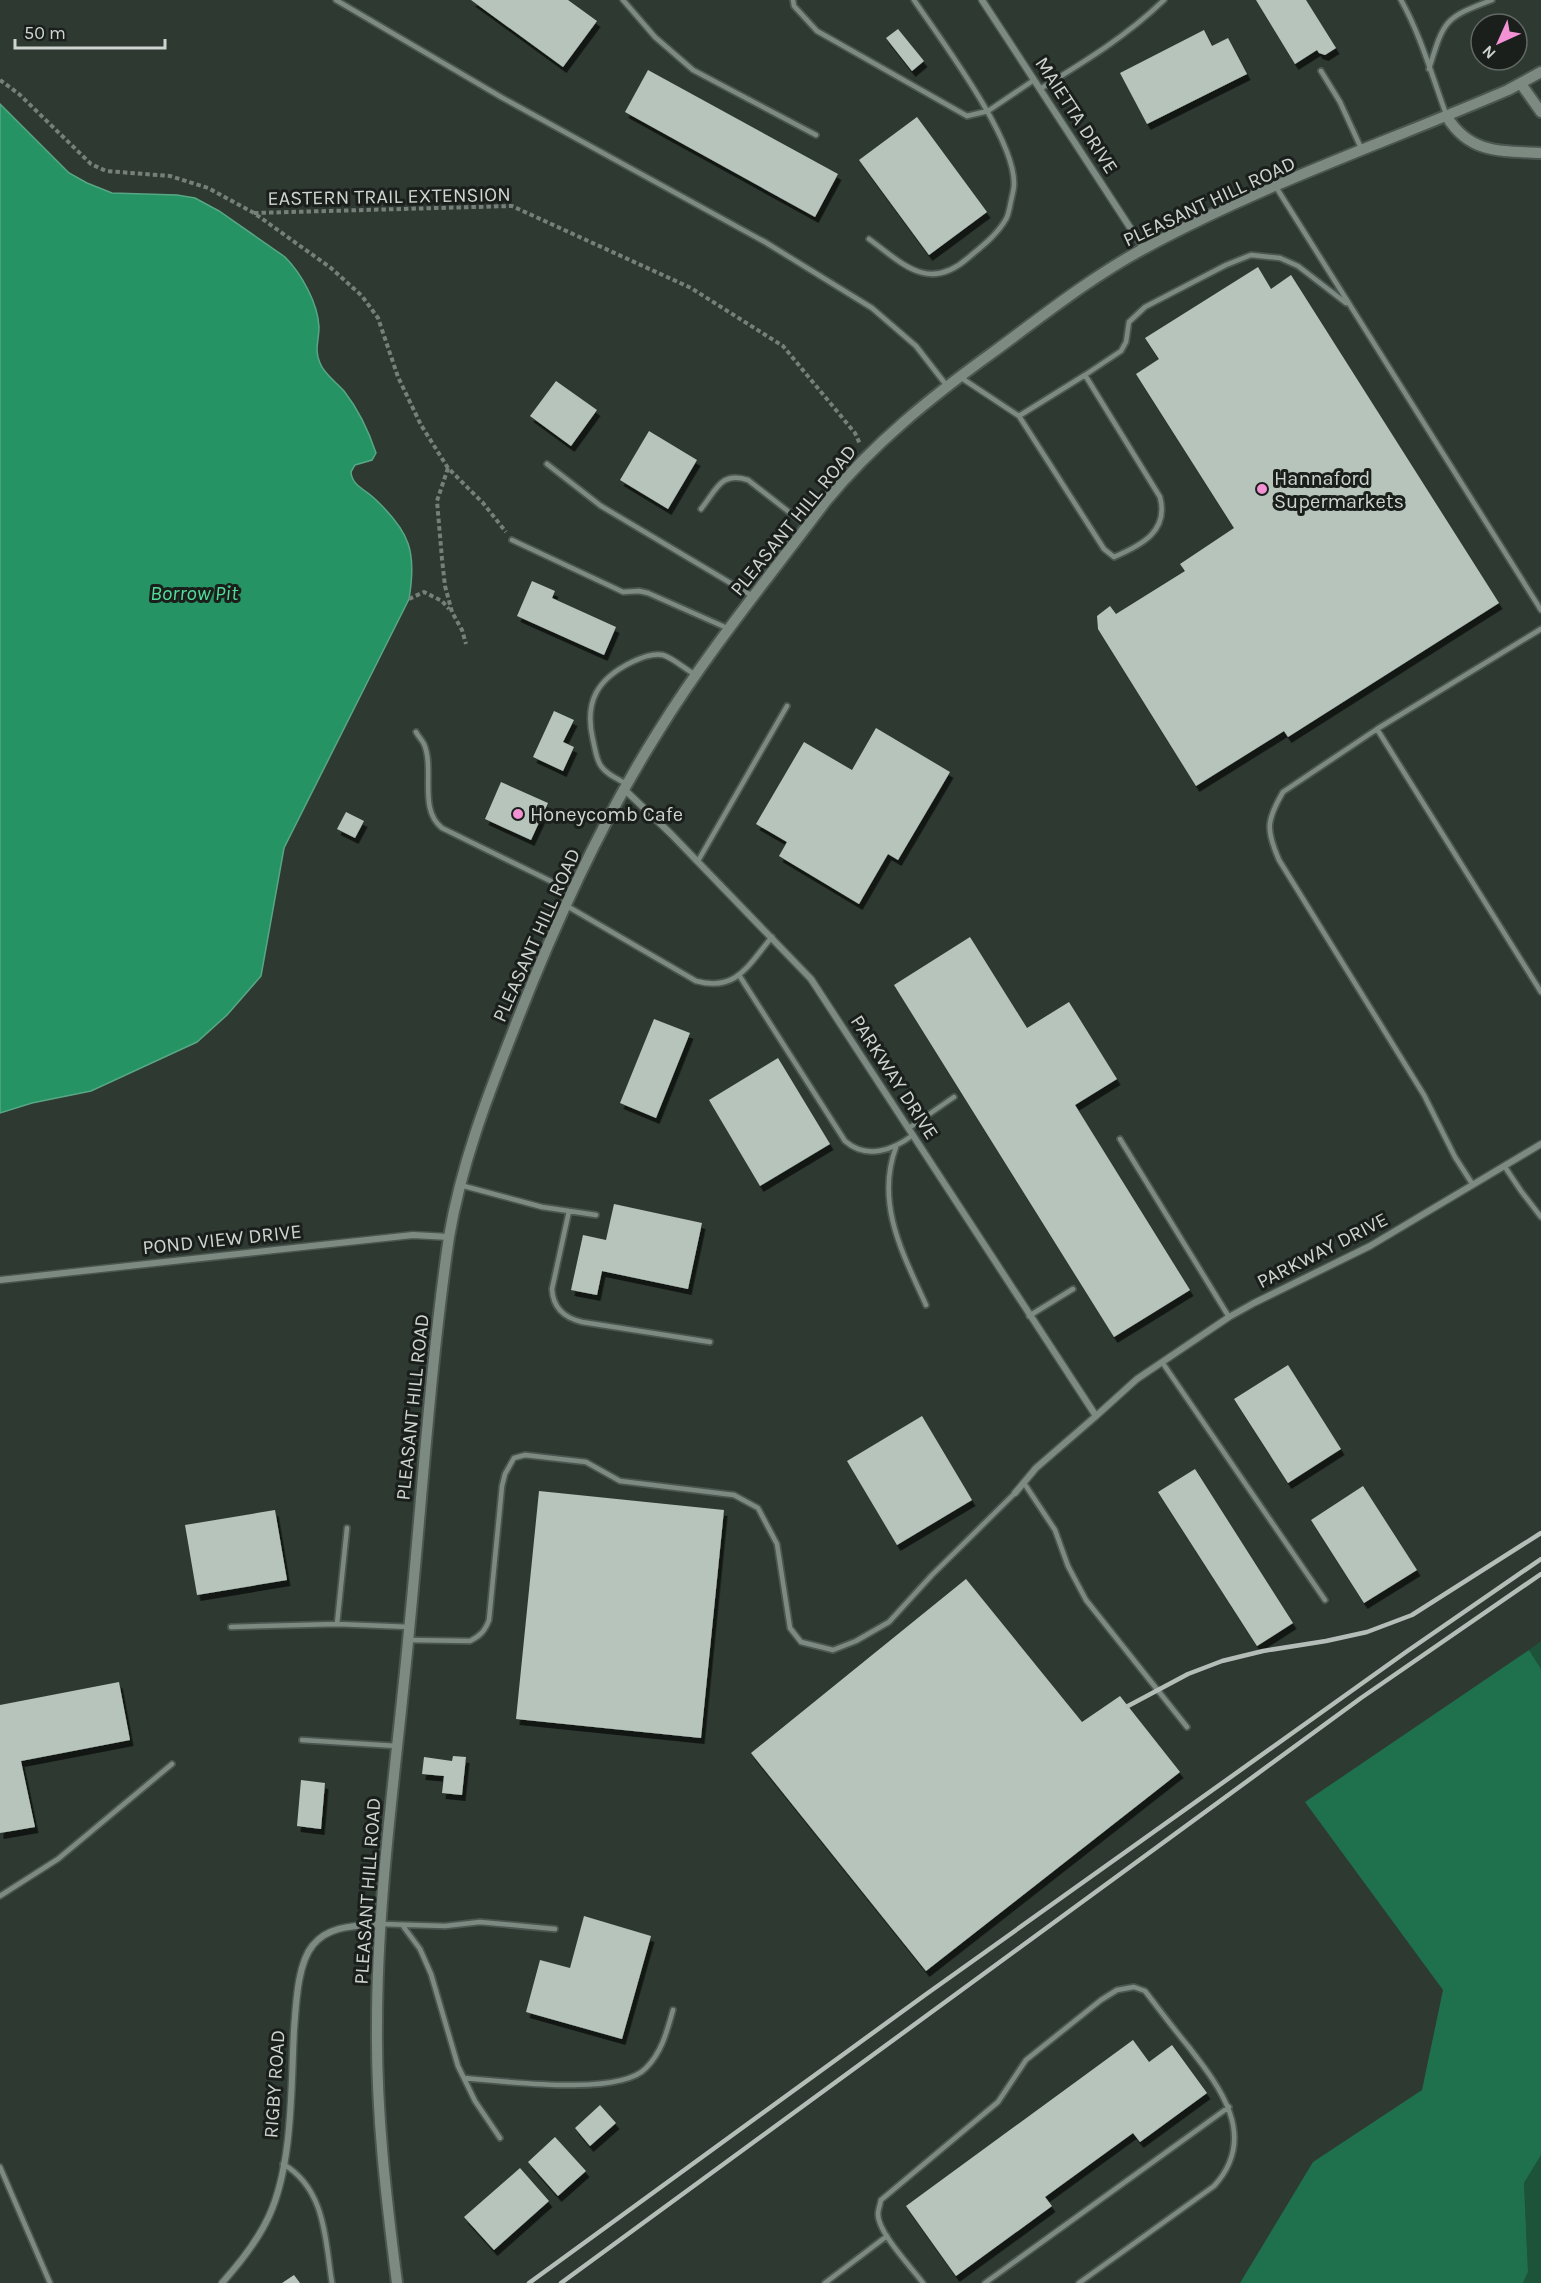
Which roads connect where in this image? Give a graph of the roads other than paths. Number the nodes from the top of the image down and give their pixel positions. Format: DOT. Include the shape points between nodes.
graph roads {
  1 [pos="336,0"];
  2 [pos="623,0"];
  3 [pos="793,0"];
  4 [pos="914,0"];
  5 [pos="982,0"];
  6 [pos="1164,0"];
  7 [pos="1401,0"];
  8 [pos="1492,0"];
  9 [pos="1429,69"];
  10 [pos="1320,71"];
  11 [pos="1541,72"];
  12 [pos="1034,80"];
  13 [pos="1521,84"];
  14 [pos="1040,89"];
  15 [pos="988,111"];
  16 [pos="1541,112"];
  17 [pos="1447,117"];
  18 [pos="816,135"];
  19 [pos="1362,151"];
  20 [pos="1541,153"];
  21 [pos="1276,187"];
  22 [pos="868,238"];
  23 [pos="1144,249"];
  24 [pos="1350,306"];
  25 [pos="1085,375"];
  26 [pos="960,377"];
  27 [pos="947,386"];
  28 [pos="1019,416"];
  29 [pos="547,464"];
  30 [pos="702,509"];
  31 [pos="807,526"];
  32 [pos="512,540"];
  33 [pos="753,597"];
  34 [pos="1541,610"];
  35 [pos="1541,628"];
  36 [pos="729,630"];
  37 [pos="696,675"];
  38 [pos="787,706"];
  39 [pos="1377,729"];
  40 [pos="416,732"];
  41 [pos="626,787"];
  42 [pos="698,861"];
  43 [pos="573,892"];
  44 [pos="567,906"];
  45 [pos="772,937"];
  46 [pos="739,975"];
  47 [pos="1541,992"];
  48 [pos="954,1097"];
  49 [pos="909,1128"];
  50 [pos="913,1136"];
  51 [pos="1120,1139"];
  52 [pos="1541,1144"];
  53 [pos="896,1147"];
  54 [pos="1505,1167"];
  55 [pos="459,1185"];
  56 [pos="1473,1185"];
  57 [pos="569,1211"];
  58 [pos="596,1215"];
  59 [pos="1541,1216"];
  60 [pos="449,1237"];
  61 [pos="0,1280"];
  62 [pos="1073,1289"];
  63 [pos="926,1305"];
  64 [pos="1029,1316"];
  65 [pos="1229,1317"];
  66 [pos="710,1342"];
  67 [pos="1162,1362"];
  68 [pos="1096,1416"];
  69 [pos="1024,1483"];
  70 [pos="1015,1493"];
  71 [pos="347,1528"];
  72 [pos="1325,1600"];
  73 [pos="337,1624"];
  74 [pos="231,1627"];
  75 [pos="410,1627"];
  76 [pos="408,1640"];
  77 [pos="1187,1727"];
  78 [pos="302,1740"];
  79 [pos="397,1746"];
  80 [pos="172,1764"];
  81 [pos="0,1896"];
  82 [pos="380,1924"];
  83 [pos="403,1926"];
  84 [pos="555,1929"];
  85 [pos="673,2010"];
  86 [pos="464,2078"];
  87 [pos="1229,2107"];
  88 [pos="500,2138"];
  89 [pos="284,2164"];
  90 [pos="0,2167"];
  91 [pos="887,2236"];
  92 [pos="50,2283"];
  93 [pos="222,2283"];
  94 [pos="332,2283"];
  95 [pos="397,2283"];
  96 [pos="825,2283"];
  97 [pos="923,2283"];
  98 [pos="985,2283"];
  99 [pos="1079,2283"];
  1 -- 27 [label="lane" via="501,97 765,242 872,308 916,346"];
  2 -- 18 [label="lane" via="655,37 693,70"];
  3 -- 15 [label="lane" via="817,31 967,116"];
  4 -- 15 [label="lane"];
  5 -- 12 [label="street, MAIETTA DRIVE"];
  6 -- 14 [label="lane" via="1103,50"];
  7 -- 9 [label="lane" via="1420,37"];
  8 -- 9 [label="lane" via="1459,12 1449,21"];
  9 -- 17 [label="lane"];
  10 -- 19 [label="lane" via="1340,102"];
  11 -- 13 [label="street, PLEASANT HILL ROAD"];
  12 -- 14 [label="street, MAIETTA DRIVE"];
  12 -- 15 [label="lane"];
  13 -- 16 [label="street"];
  13 -- 17 [label="street, PLEASANT HILL ROAD"];
  14 -- 23 [label="street, MAIETTA DRIVE"];
  15 -- 22 [label="lane" via="1008,154 1014,183 1007,218 991,238 964,261 943,273 929,275 910,270"];
  17 -- 19 [label="street, PLEASANT HILL ROAD"];
  17 -- 20 [label="street" via="1463,137 1481,147"];
  19 -- 21 [label="street, PLEASANT HILL ROAD"];
  21 -- 23 [label="street, PLEASANT HILL ROAD"];
  21 -- 24 [label="lane"];
  23 -- 26 [label="street, PLEASANT HILL ROAD" via="1086,285"];
  24 -- 25 [label="lane" via="1298,266 1280,258 1251,255 1145,307 1129,322 1121,351"];
  24 -- 34 [label="lane"];
  25 -- 28 [label="lane"];
  25 -- 28 [label="lane" via="1160,497 1161,519 1152,535 1138,547 1114,557 1104,549"];
  26 -- 27 [label="street, PLEASANT HILL ROAD"];
  26 -- 28 [label="lane"];
  27 -- 31 [label="street, PLEASANT HILL ROAD" via="866,457"];
  29 -- 33 [label="lane" via="601,506"];
  30 -- 31 [label="lane" via="724,479 738,477 748,480"];
  31 -- 33 [label="street, PLEASANT HILL ROAD"];
  32 -- 36 [label="lane" via="623,592 648,593"];
  33 -- 36 [label="street, PLEASANT HILL ROAD"];
  35 -- 39 [label="lane"];
  36 -- 37 [label="street, PLEASANT HILL ROAD"];
  37 -- 41 [label="street, PLEASANT HILL ROAD"];
  37 -- 41 [label="lane" via="665,656 654,655 620,669 601,685 589,718 596,753 606,772"];
  38 -- 42 [label="lane"];
  39 -- 47 [label="lane"];
  39 -- 56 [label="lane" via="1283,792 1268,826 1271,841 1424,1095"];
  40 -- 43 [label="lane" via="426,754 434,822"];
  41 -- 42 [label="street, PARKWAY DRIVE"];
  41 -- 43 [label="street, PLEASANT HILL ROAD"];
  42 -- 45 [label="street, PARKWAY DRIVE"];
  43 -- 44 [label="street, PLEASANT HILL ROAD"];
  44 -- 46 [label="lane" via="696,981 723,984"];
  44 -- 55 [label="street, PLEASANT HILL ROAD" via="484,1104"];
  45 -- 46 [label="lane"];
  45 -- 49 [label="street, PARKWAY DRIVE" via="811,979"];
  46 -- 53 [label="lane" via="845,1141 861,1150"];
  48 -- 49 [label="lane"];
  49 -- 50 [label="street, PARKWAY DRIVE"];
  50 -- 53 [label="lane"];
  50 -- 64 [label="street, PARKWAY DRIVE"];
  51 -- 65 [label="lane"];
  52 -- 54 [label="street, PARKWAY DRIVE"];
  53 -- 63 [label="lane" via="888,1177 888,1206 901,1250"];
  54 -- 56 [label="street, PARKWAY DRIVE"];
  54 -- 59 [label="lane"];
  55 -- 57 [label="lane"];
  55 -- 60 [label="street, PLEASANT HILL ROAD"];
  56 -- 65 [label="street, PARKWAY DRIVE" via="1370,1246"];
  57 -- 58 [label="lane"];
  57 -- 66 [label="lane" via="552,1289 552,1300 561,1312 572,1320"];
  60 -- 61 [label="street, POND VIEW DRIVE" via="413,1235"];
  60 -- 75 [label="street, PLEASANT HILL ROAD"];
  62 -- 64 [label="lane"];
  64 -- 68 [label="street, PARKWAY DRIVE"];
  65 -- 67 [label="street, PARKWAY DRIVE"];
  67 -- 68 [label="street, PARKWAY DRIVE"];
  67 -- 72 [label="lane"];
  68 -- 69 [label="street, PARKWAY DRIVE"];
  69 -- 70 [label="street, PARKWAY DRIVE"];
  69 -- 77 [label="lane" via="1055,1530 1086,1600"];
  70 -- 76 [label="lane" via="889,1622 834,1650 801,1642 790,1628 777,1544 758,1508 734,1495 620,1481 586,1462 525,1455 514,1458 502,1486 486,1629 470,1641"];
  71 -- 73 [label="lane"];
  73 -- 74 [label="lane"];
  73 -- 75 [label="lane"];
  75 -- 76 [label="street, PLEASANT HILL ROAD"];
  76 -- 79 [label="street, PLEASANT HILL ROAD"];
  78 -- 79 [label="lane"];
  79 -- 82 [label="street, PLEASANT HILL ROAD"];
  80 -- 81 [label="lane" via="58,1859"];
  82 -- 83 [label="lane"];
  82 -- 89 [label="street, RIGBY ROAD" via="336,1929 318,1940 305,1960 296,2001"];
  82 -- 95 [label="street, PLEASANT HILL ROAD" via="380,2124"];
  83 -- 84 [label="lane" via="480,1922"];
  83 -- 86 [label="lane" via="420,1949 431,1974"];
  85 -- 86 [label="lane" via="658,2054 645,2070 626,2081 552,2084"];
  86 -- 88 [label="lane"];
  87 -- 91 [label="lane" via="1218,2084 1144,1991 1134,1987 1118,1990 1026,2060 998,2102 881,2200 878,2213"];
  87 -- 98 [label="lane"];
  87 -- 99 [label="lane" via="1233,2153 1224,2175"];
  89 -- 93 [label="street, RIGBY ROAD" via="269,2216"];
  89 -- 94 [label="lane" via="304,2180 322,2216"];
  90 -- 92 [label="lane"];
  91 -- 96 [label="lane"];
  91 -- 97 [label="lane"];
}
